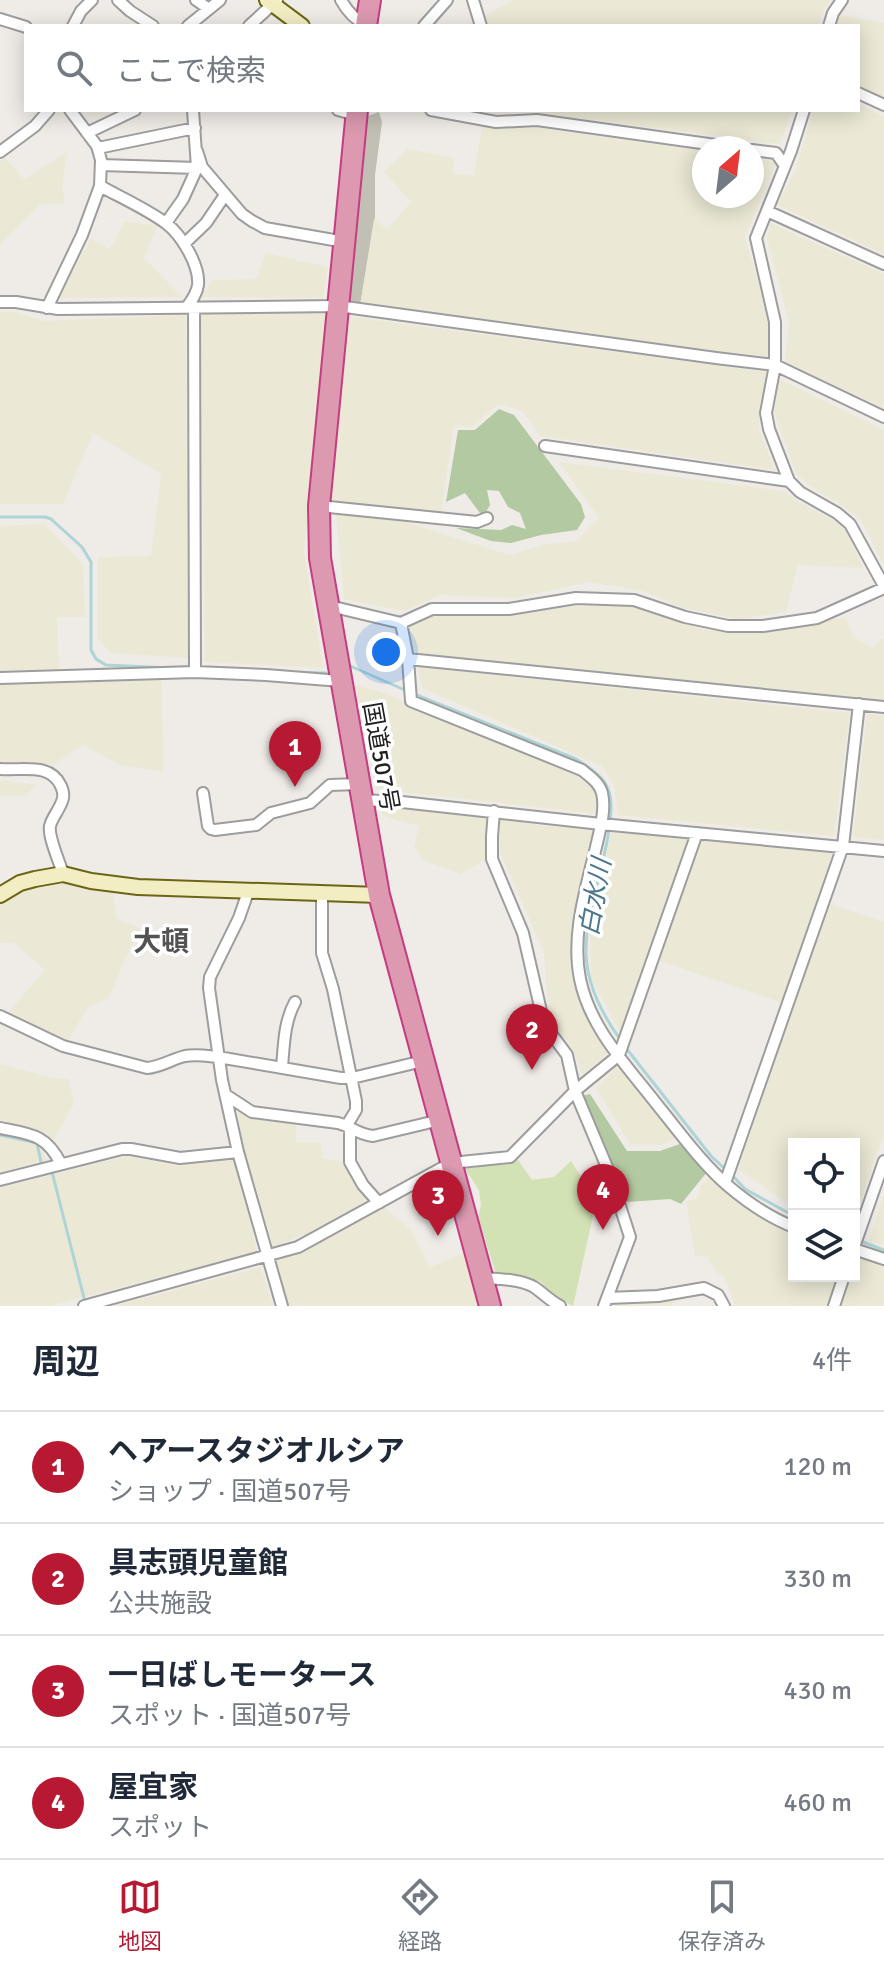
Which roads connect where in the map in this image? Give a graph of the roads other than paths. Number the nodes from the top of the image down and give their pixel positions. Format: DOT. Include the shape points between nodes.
graph roads {
  1 [pos="92,0"];
  2 [pos="118,0"];
  3 [pos="196,0"];
  4 [pos="220,0"];
  5 [pos="341,0"];
  6 [pos="370,0"];
  7 [pos="447,0"];
  8 [pos="473,0"];
  9 [pos="842,0"];
  10 [pos="272,1"];
  11 [pos="209,9"];
  12 [pos="0,19"];
  13 [pos="74,24"];
  14 [pos="150,24"];
  15 [pos="190,24"];
  16 [pos="251,24"];
  17 [pos="300,24"];
  18 [pos="364,24"];
  19 [pos="366,24"];
  20 [pos="426,24"];
  21 [pos="480,24"];
  22 [pos="830,24"];
  23 [pos="24,26"];
  24 [pos="860,94"];
  25 [pos="884,105"];
  26 [pos="47,112"];
  27 [pos="71,112"];
  28 [pos="131,112"];
  29 [pos="193,112"];
  30 [pos="350,112"];
  31 [pos="448,112"];
  32 [pos="530,112"];
  33 [pos="803,112"];
  34 [pos="537,120"];
  35 [pos="195,128"];
  36 [pos="87,133"];
  37 [pos="692,142"];
  38 [pos="98,148"];
  39 [pos="197,151"];
  40 [pos="0,152"];
  41 [pos="764,152"];
  42 [pos="101,165"];
  43 [pos="785,166"];
  44 [pos="197,168"];
  45 [pos="100,186"];
  46 [pos="225,195"];
  47 [pos="767,211"];
  48 [pos="166,223"];
  49 [pos="345,242"];
  50 [pos="184,244"];
  51 [pos="884,264"];
  52 [pos="0,302"];
  53 [pos="338,306"];
  54 [pos="191,307"];
  55 [pos="47,308"];
  56 [pos="775,365"];
  57 [pos="884,417"];
  58 [pos="545,446"];
  59 [pos="789,481"];
  60 [pos="319,506"];
  61 [pos="487,518"];
  62 [pos="884,587"];
  63 [pos="327,608"];
  64 [pos="401,623"];
  65 [pos="408,659"];
  66 [pos="195,672"];
  67 [pos="0,678"];
  68 [pos="341,681"];
  69 [pos="859,704"];
  70 [pos="884,707"];
  71 [pos="0,769"];
  72 [pos="361,792"];
  73 [pos="203,793"];
  74 [pos="494,811"];
  75 [pos="601,824"];
  76 [pos="697,833"];
  77 [pos="843,846"];
  78 [pos="884,851"];
  79 [pos="63,874"];
  80 [pos="248,892"];
  81 [pos="322,894"];
  82 [pos="0,895"];
  83 [pos="379,895"];
  84 [pos="295,1002"];
  85 [pos="0,1016"];
  86 [pos="619,1055"];
  87 [pos="218,1057"];
  88 [pos="423,1061"];
  89 [pos="282,1067"];
  90 [pos="352,1078"];
  91 [pos="575,1091"];
  92 [pos="226,1095"];
  93 [pos="440,1120"];
  94 [pos="349,1126"];
  95 [pos="0,1128"];
  96 [pos="238,1152"];
  97 [pos="884,1161"];
  98 [pos="451,1163"];
  99 [pos="61,1164"];
  100 [pos="0,1180"];
  101 [pos="725,1183"];
  102 [pos="379,1203"];
  103 [pos="788,1224"];
  104 [pos="860,1231"];
  105 [pos="860,1250"];
  106 [pos="267,1257"];
  107 [pos="884,1259"];
  108 [pos="482,1278"];
  109 [pos="842,1282"];
  110 [pos="606,1302"];
  111 [pos="84,1306"];
  112 [pos="282,1306"];
  113 [pos="490,1306"];
  114 [pos="560,1306"];
  115 [pos="724,1306"];
  116 [pos="834,1306"];
  1 -- 13 [label="street"];
  2 -- 14 [label="street"];
  3 -- 11 [label="street"];
  4 -- 11 [label="street"];
  5 -- 18 [label="street"];
  6 -- 19 [label="highway"];
  7 -- 20 [label="street"];
  8 -- 21 [label="street"];
  9 -- 22 [label="street"];
  10 -- 16 [label="street"];
  10 -- 17 [label="street"];
  11 -- 15 [label="street"];
  12 -- 23 [label="street"];
  24 -- 25 [label="street"];
  26 -- 40 [label="street"];
  27 -- 36 [label="street"];
  28 -- 36 [label="street"];
  29 -- 35 [label="street"];
  30 -- 49 [label="highway, 国道507号"];
  31 -- 34 [label="street" via="496,122"];
  32 -- 34 [label="street"];
  33 -- 43 [label="street"];
  34 -- 37 [label="street"];
  35 -- 38 [label="street"];
  35 -- 39 [label="street"];
  36 -- 38 [label="street"];
  38 -- 42 [label="street"];
  39 -- 44 [label="street"];
  39 -- 46 [label="street" via="202,167"];
  41 -- 43 [label="street" via="776,153"];
  42 -- 44 [label="street"];
  42 -- 45 [label="street"];
  43 -- 47 [label="street"];
  44 -- 48 [label="street"];
  45 -- 48 [label="street"];
  45 -- 55 [label="street"];
  46 -- 49 [label="street" via="265,228"];
  46 -- 50 [label="street"];
  47 -- 51 [label="street"];
  47 -- 56 [label="street" via="756,238 775,322"];
  48 -- 50 [label="street"];
  49 -- 53 [label="highway, 国道507号"];
  50 -- 54 [label="street" via="197,274"];
  52 -- 55 [label="street"];
  53 -- 54 [label="street"];
  53 -- 56 [label="street"];
  53 -- 60 [label="highway, 国道507号"];
  54 -- 55 [label="street"];
  54 -- 66 [label="street"];
  56 -- 57 [label="street"];
  56 -- 59 [label="street" via="766,413"];
  58 -- 59 [label="street"];
  59 -- 62 [label="street" via="850,524"];
  60 -- 61 [label="street" via="477,522"];
  60 -- 63 [label="highway, 国道507号"];
  62 -- 64 [label="street" via="817,618 763,626 728,626 634,600 576,598 509,609 432,609"];
  63 -- 64 [label="street"];
  63 -- 68 [label="highway, 国道507号"];
  64 -- 65 [label="street"];
  65 -- 69 [label="street"];
  65 -- 75 [label="street" via="411,701 582,770 601,789"];
  66 -- 67 [label="street"];
  66 -- 68 [label="street"];
  68 -- 72 [label="highway, 国道507号"];
  69 -- 70 [label="street"];
  69 -- 77 [label="street"];
  71 -- 79 [label="street" via="42,769 58,781 63,801 50,832"];
  72 -- 73 [label="street" via="330,785 310,803 271,813 256,825 215,830 208,826"];
  72 -- 74 [label="street" via="402,802"];
  72 -- 83 [label="highway, 国道507号"];
  74 -- 75 [label="street"];
  74 -- 91 [label="street" via="492,859 523,933 544,1024 567,1055"];
  75 -- 76 [label="street"];
  75 -- 86 [label="street" via="577,945 586,999"];
  76 -- 77 [label="street"];
  76 -- 86 [label="street"];
  77 -- 78 [label="street"];
  77 -- 101 [label="street"];
  79 -- 80 [label="street" via="113,885"];
  79 -- 82 [label="street" via="20,883"];
  80 -- 81 [label="street"];
  80 -- 87 [label="street" via="210,977"];
  81 -- 83 [label="street"];
  81 -- 90 [label="street" via="322,953"];
  83 -- 88 [label="highway, 国道507号"];
  84 -- 89 [label="street"];
  85 -- 87 [label="street" via="63,1046 138,1066 153,1068 183,1056"];
  86 -- 91 [label="street"];
  86 -- 101 [label="street"];
  87 -- 89 [label="street"];
  87 -- 92 [label="street"];
  88 -- 90 [label="street"];
  88 -- 93 [label="highway, 国道507号"];
  89 -- 90 [label="street"];
  90 -- 94 [label="street" via="356,1110"];
  91 -- 98 [label="street" via="510,1157"];
  91 -- 110 [label="street" via="630,1237"];
  92 -- 94 [label="street" via="252,1112"];
  92 -- 96 [label="street"];
  93 -- 94 [label="street" via="373,1136"];
  93 -- 98 [label="highway, 国道507号"];
  94 -- 102 [label="street" via="350,1162"];
  95 -- 99 [label="street" via="44,1140"];
  96 -- 99 [label="street" via="180,1158 122,1149"];
  96 -- 106 [label="street"];
  97 -- 104 [label="street"];
  98 -- 102 [label="street"];
  98 -- 108 [label="highway, 国道507号"];
  99 -- 100 [label="street"];
  101 -- 103 [label="street" via="753,1206"];
  102 -- 106 [label="street" via="298,1247"];
  105 -- 107 [label="street"];
  106 -- 111 [label="street"];
  106 -- 112 [label="street"];
  108 -- 113 [label="highway, 国道507号"];
  108 -- 114 [label="street" via="533,1287"];
  109 -- 116 [label="street"];
  110 -- 115 [label="street" via="704,1288 718,1295"];
}
